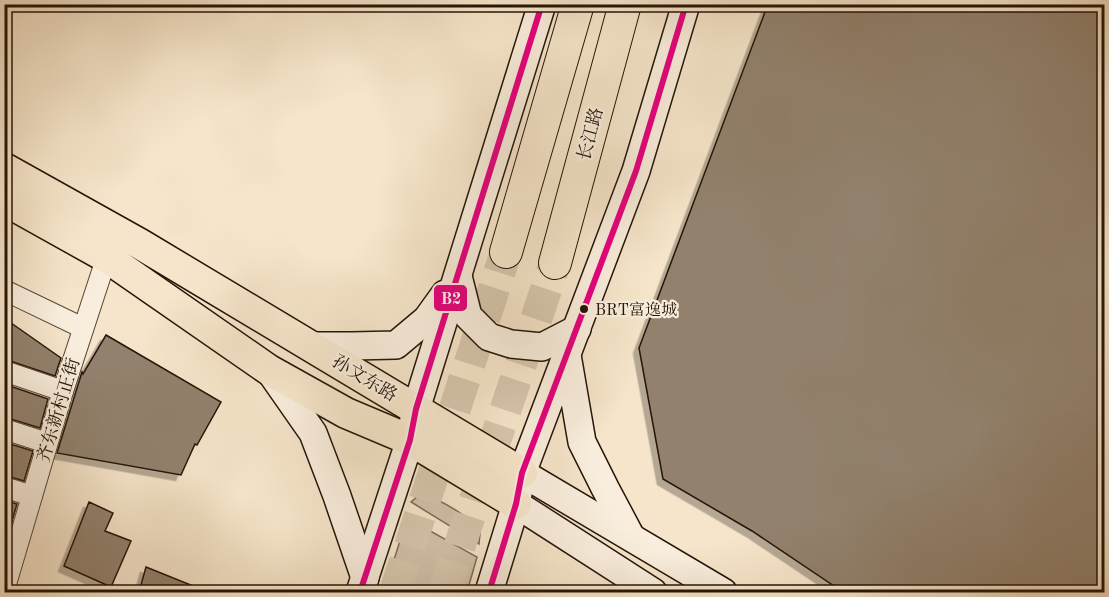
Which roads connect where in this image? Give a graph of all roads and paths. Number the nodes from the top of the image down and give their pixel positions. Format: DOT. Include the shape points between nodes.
graph roads {
  1 [pos="542,4"];
  2 [pos="578,4"];
  3 [pos="625,4"];
  4 [pos="686,4"];
  5 [pos="4,168"];
  6 [pos="4,200"];
  7 [pos="111,244"];
  8 [pos="506,252"];
  9 [pos="555,263"];
  10 [pos="458,276"];
  11 [pos="4,290"];
  12 [pos="83,328"];
  13 [pos="577,329"];
  14 [pos="310,346"];
  15 [pos="567,354"];
  16 [pos="269,370"];
  17 [pos="4,371"];
  18 [pos="63,391"];
  19 [pos="416,409"];
  20 [pos="4,429"];
  21 [pos="410,440"];
  22 [pos="47,443"];
  23 [pos="522,473"];
  24 [pos="4,487"];
  25 [pos="32,496"];
  26 [pos="516,504"];
  27 [pos="632,538"];
  28 [pos="10,550"];
  29 [pos="363,585"];
  30 [pos="4,591"];
  31 [pos="489,592"];
  32 [pos="654,592"];
  33 [pos="723,592"];
  1 -- 10 [label="main road"];
  2 -- 8 [label="highway"];
  3 -- 9 [label="highway, 长江路"];
  4 -- 13 [label="main road" via="636,171"];
  5 -- 7 [label="main road, 孙文东路"];
  6 -- 7 [label="main road, 孙文东路"];
  7 -- 12 [label="street, 齐东新村正街"];
  7 -- 14 [label="main road, 孙文东路"];
  7 -- 16 [label="main road, 孙文东路"];
  10 -- 13 [label="main road" via="468,316 489,337 542,347"];
  10 -- 14 [label="main road" via="427,319 396,345"];
  10 -- 19 [label="main road"];
  11 -- 12 [label="street"];
  12 -- 18 [label="street, 齐东新村正街"];
  13 -- 15 [label="main road"];
  14 -- 19 [label="main road, 孙文东路"];
  15 -- 23 [label="main road"];
  15 -- 27 [label="main road" via="582,442"];
  16 -- 21 [label="main road, 孙文东路" via="346,413"];
  16 -- 29 [label="main road" via="313,433 338,496"];
  17 -- 18 [label="street"];
  18 -- 22 [label="street, 齐东新村正街"];
  19 -- 21 [label="main road"];
  19 -- 23 [label="main road, 孙文东路"];
  20 -- 22 [label="street"];
  21 -- 26 [label="main road, 孙文东路"];
  21 -- 29 [label="main road"];
  22 -- 25 [label="street, 齐东新村正街"];
  23 -- 26 [label="main road"];
  23 -- 27 [label="main road, 孙文东路"];
  24 -- 25 [label="street"];
  25 -- 28 [label="street, 齐东新村正街"];
  26 -- 31 [label="main road"];
  26 -- 32 [label="main road, 孙文东路"];
  27 -- 33 [label="main road, 孙文东路"];
  28 -- 30 [label="street, 齐东新村正街"];
}
